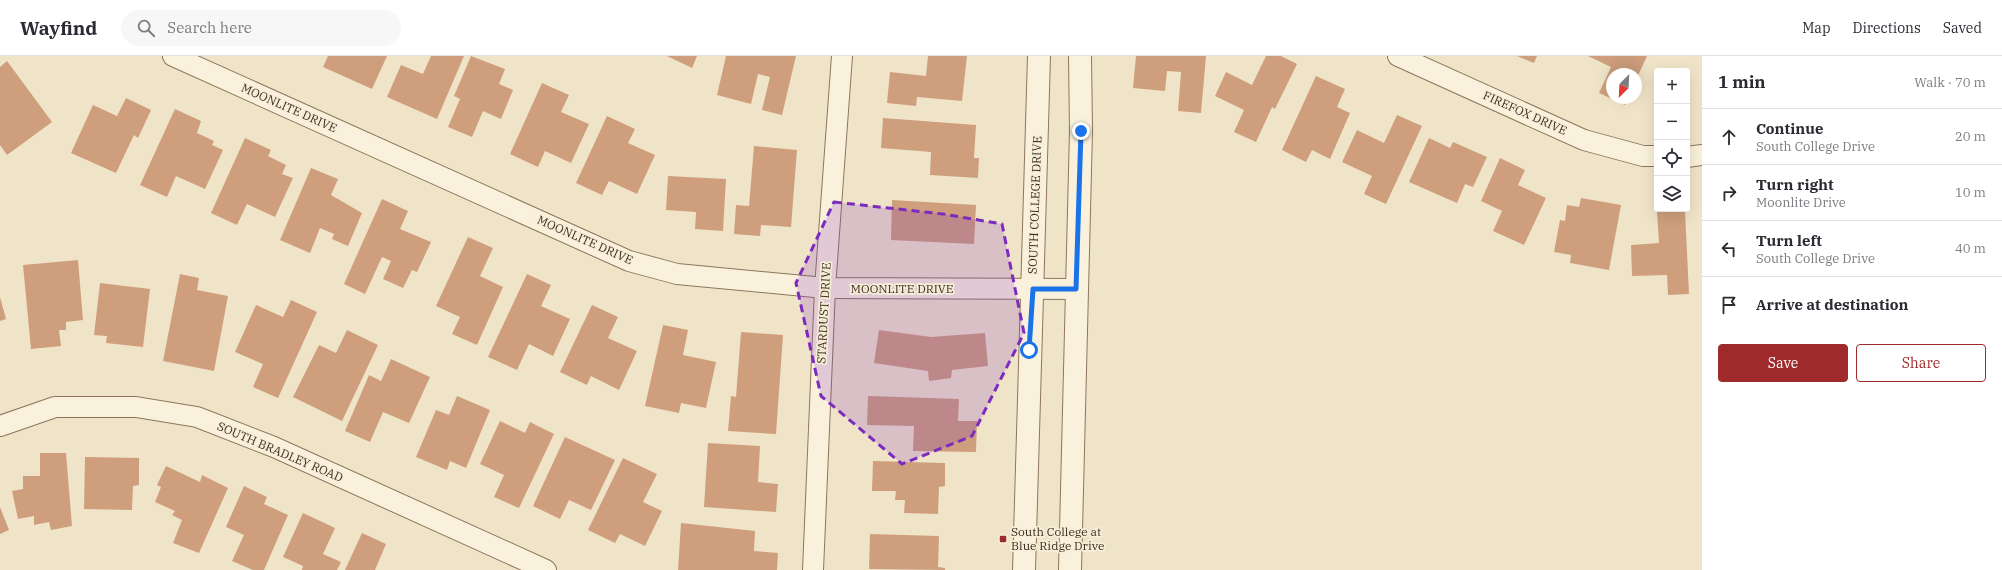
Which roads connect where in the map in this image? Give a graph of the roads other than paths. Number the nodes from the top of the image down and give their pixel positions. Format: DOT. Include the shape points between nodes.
graph roads {
  1 [pos="173,56"];
  2 [pos="842,56"];
  3 [pos="1039,56"];
  4 [pos="1080,56"];
  5 [pos="1398,56"];
  6 [pos="1702,155"];
  7 [pos="1654,156"];
  8 [pos="1690,157"];
  9 [pos="825,288"];
  10 [pos="1033,289"];
  11 [pos="1076,289"];
  12 [pos="0,426"];
  13 [pos="546,570"];
  14 [pos="814,570"];
  15 [pos="1024,570"];
  16 [pos="1070,570"];
  1 -- 9 [label="street, MOONLITE DRIVE" via="629,261 677,274"];
  2 -- 9 [label="street, STARDUST DRIVE"];
  3 -- 10 [label="street, SOUTH COLLEGE DRIVE"];
  4 -- 11 [label="street" via="1081,131"];
  5 -- 7 [label="street, FIREFOX DRIVE" via="1584,140 1642,156"];
  6 -- 8 [label="street"];
  9 -- 10 [label="street, MOONLITE DRIVE"];
  9 -- 14 [label="street, STARDUST DRIVE"];
  10 -- 11 [label="street, MOONLITE DRIVE"];
  10 -- 15 [label="street, SOUTH COLLEGE DRIVE" via="1029,350"];
  11 -- 16 [label="street" via="1077,351"];
  12 -- 13 [label="street, SOUTH BRADLEY ROAD" via="55,407 136,407 197,417 274,446"];
}
